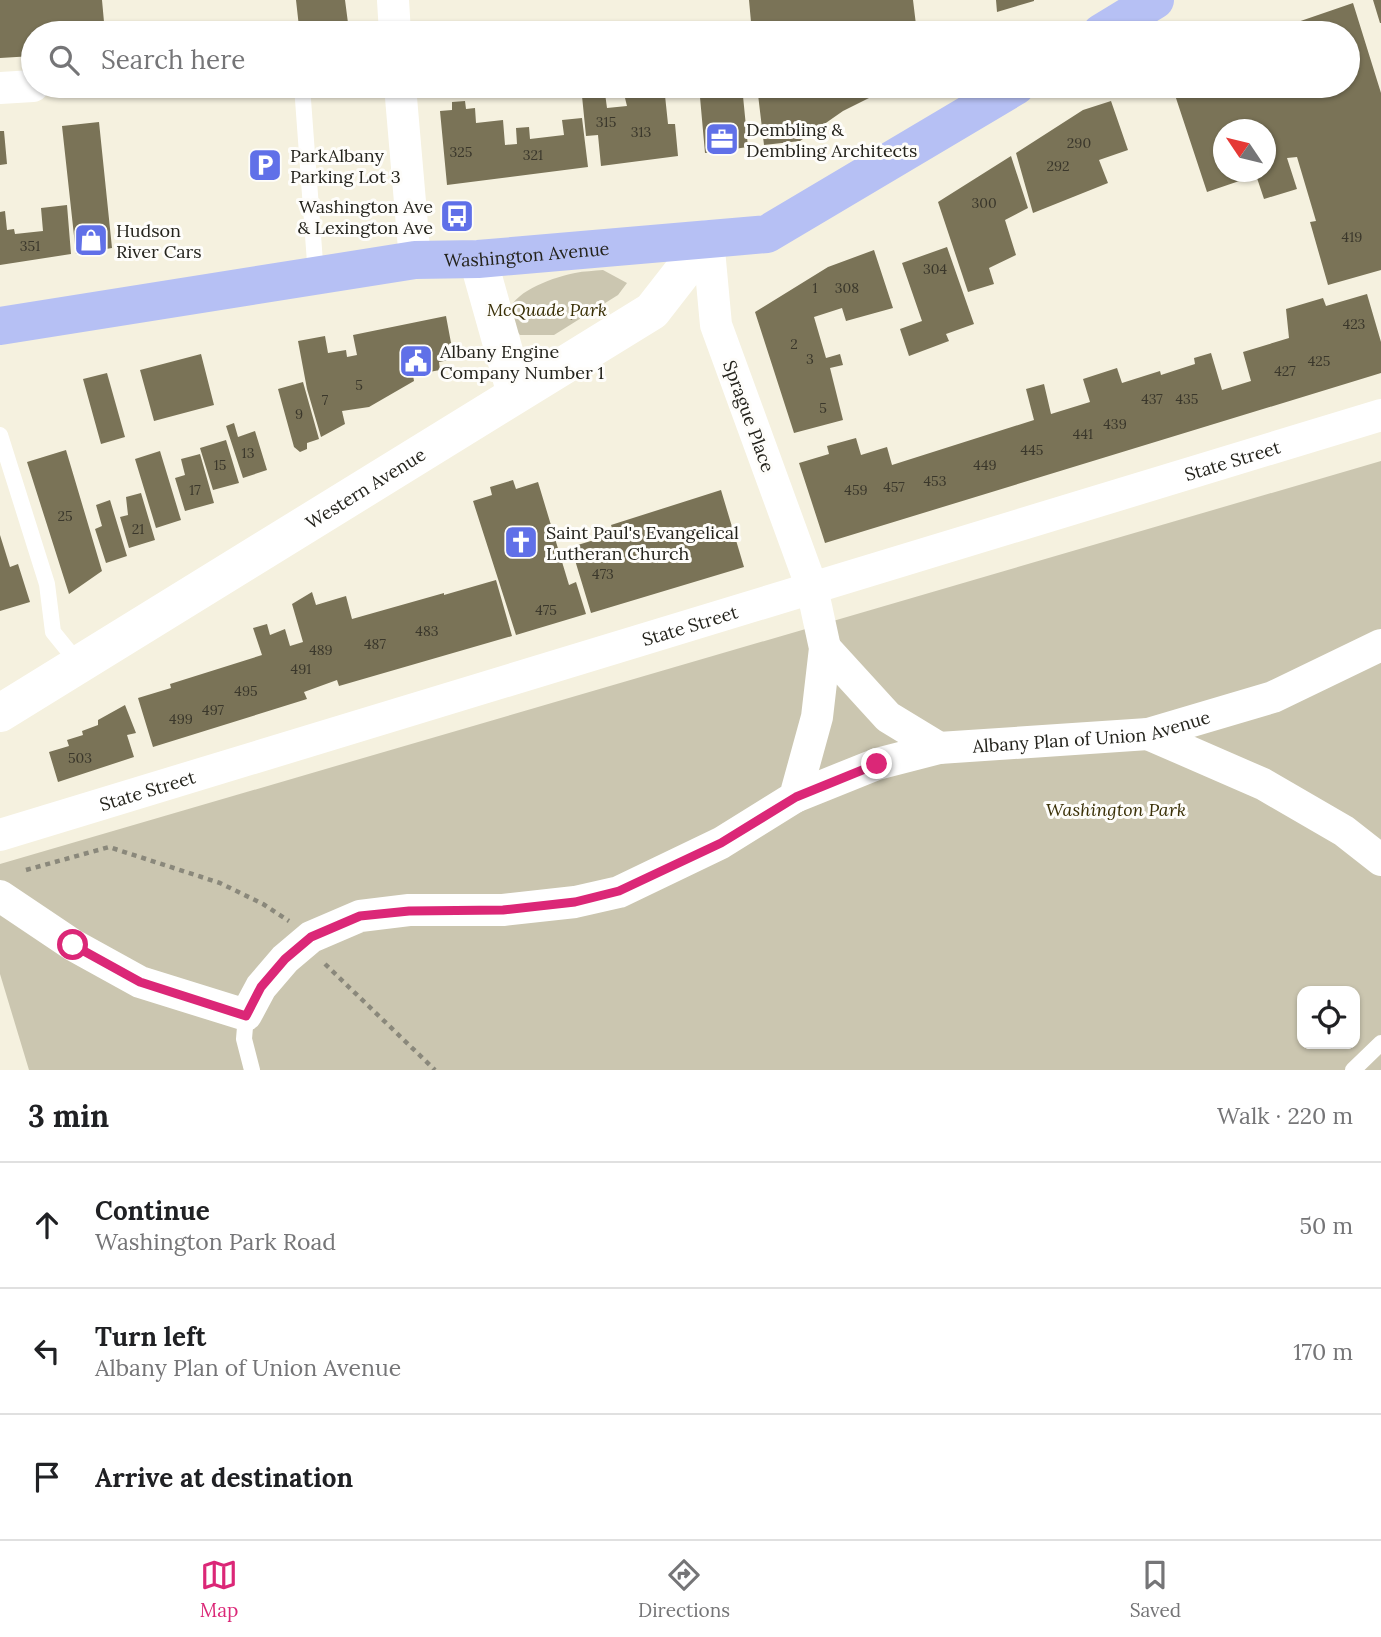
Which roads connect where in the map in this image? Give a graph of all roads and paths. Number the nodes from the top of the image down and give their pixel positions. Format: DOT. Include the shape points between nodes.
graph roads {
  1 [pos="393,0"];
  2 [pos="1155,0"];
  3 [pos="394,21"];
  4 [pos="1121,21"];
  5 [pos="21,87"];
  6 [pos="0,89"];
  7 [pos="303,98"];
  8 [pos="401,98"];
  9 [pos="996,98"];
  10 [pos="708,239"];
  11 [pos="478,259"];
  12 [pos="415,260"];
  13 [pos="316,276"];
  14 [pos="0,326"];
  15 [pos="516,394"];
  16 [pos="1381,415"];
  17 [pos="0,435"];
  18 [pos="812,588"];
  19 [pos="1381,645"];
  20 [pos="825,648"];
  21 [pos="79,664"];
  22 [pos="0,713"];
  23 [pos="1149,734"];
  24 [pos="939,748"];
  25 [pos="796,797"];
  26 [pos="0,835"];
  27 [pos="1381,860"];
  28 [pos="26,870"];
  29 [pos="0,896"];
  30 [pos="295,925"];
  31 [pos="319,958"];
  32 [pos="246,1016"];
  33 [pos="1381,1043"];
  34 [pos="252,1070"];
  35 [pos="435,1070"];
  36 [pos="1353,1070"];
  1 -- 3 [label="street"];
  2 -- 4 [label="main road"];
  5 -- 6 [label="street"];
  7 -- 13 [label="lane"];
  8 -- 12 [label="street"];
  9 -- 10 [label="main road, Washington Avenue" via="768,234"];
  10 -- 11 [label="main road, Washington Avenue"];
  10 -- 15 [label="street, Western Avenue" via="652,311"];
  10 -- 18 [label="street, Sprague Place" via="716,325"];
  11 -- 12 [label="main road, Washington Avenue"];
  11 -- 15 [label="street"];
  12 -- 13 [label="main road, Washington Avenue"];
  13 -- 14 [label="main road, Washington Avenue"];
  15 -- 21 [label="street, Western Avenue"];
  16 -- 18 [label="street, State Street"];
  17 -- 21 [label="lane" via="47,584 53,632"];
  18 -- 20 [label="street"];
  18 -- 26 [label="street, State Street"];
  19 -- 23 [label="street, Albany Plan of Union Avenue" via="1273,697"];
  20 -- 24 [label="street" via="888,717"];
  20 -- 25 [label="street" via="817,717"];
  21 -- 22 [label="street, Western Avenue"];
  23 -- 24 [label="street, Albany Plan of Union Avenue"];
  23 -- 27 [label="street" via="1263,784 1344,831"];
  24 -- 25 [label="street, Albany Plan of Union Avenue" via="877,764"];
  25 -- 32 [label="street, Albany Plan of Union Avenue" via="721,843 619,891 575,902 503,910 360,916 311,937 285,959 261,987"];
  28 -- 30 [label="path" via="109,847 220,883"];
  29 -- 32 [label="street" via="73,945 140,982"];
  31 -- 35 [label="path"];
  32 -- 34 [label="lane" via="244,1039"];
  33 -- 36 [label="lane"];
}
